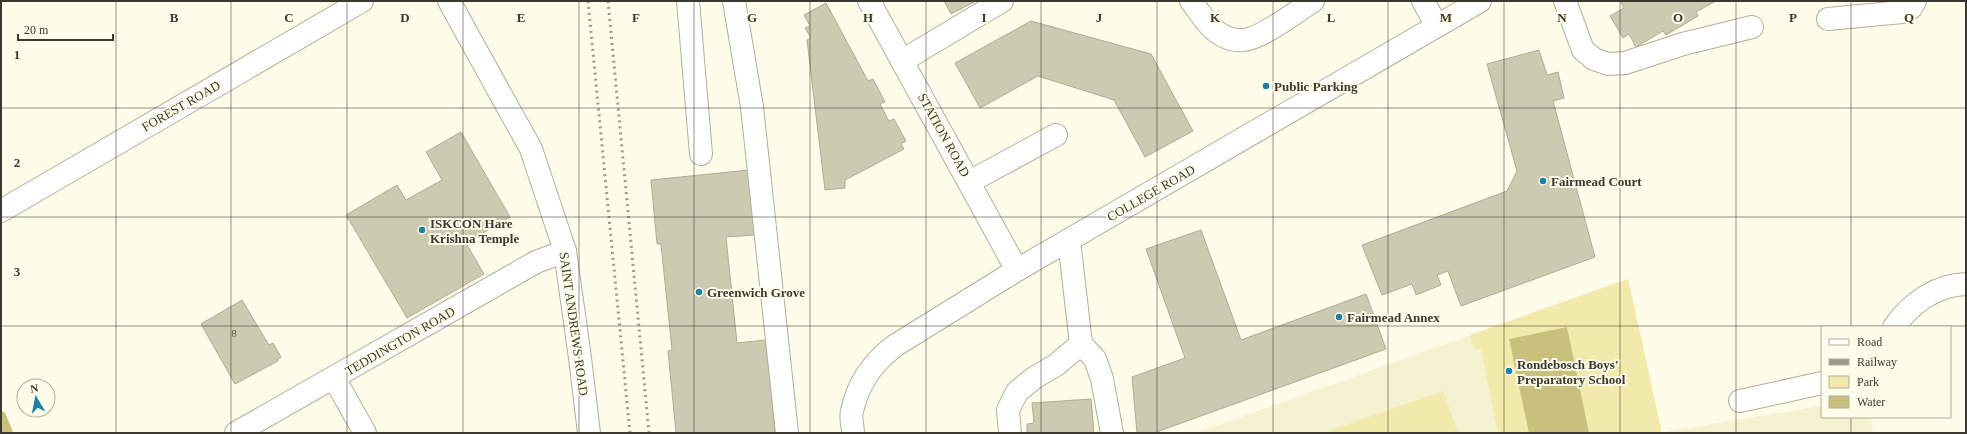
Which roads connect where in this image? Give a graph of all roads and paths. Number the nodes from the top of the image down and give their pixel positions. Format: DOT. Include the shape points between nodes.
graph roads {
  1 [pos="362,1"];
  2 [pos="449,1"];
  3 [pos="688,1"];
  4 [pos="734,1"];
  5 [pos="869,1"];
  6 [pos="1002,1"];
  7 [pos="1191,1"];
  8 [pos="1313,1"];
  9 [pos="1423,1"];
  10 [pos="1480,1"];
  11 [pos="1565,1"];
  12 [pos="1915,1"];
  13 [pos="1828,19"];
  14 [pos="1437,26"];
  15 [pos="1752,27"];
  16 [pos="902,61"];
  17 [pos="1056,135"];
  18 [pos="701,154"];
  19 [pos="969,182"];
  20 [pos="1,211"];
  21 [pos="1069,240"];
  22 [pos="565,252"];
  23 [pos="1017,270"];
  24 [pos="1966,284"];
  25 [pos="1895,326"];
  26 [pos="1081,344"];
  27 [pos="334,378"];
  28 [pos="1821,384"];
  29 [pos="1740,401"];
  30 [pos="852,422"];
  31 [pos="236,433"];
  32 [pos="365,433"];
  33 [pos="589,433"];
  34 [pos="787,433"];
  35 [pos="1010,433"];
  36 [pos="1112,433"];
  1 -- 20 [label="street, FOREST ROAD"];
  2 -- 22 [label="street, SAINT ANDREWS ROAD" via="531,149"];
  3 -- 18 [label="street"];
  4 -- 34 [label="street" via="752,107"];
  5 -- 16 [label="street, STATION ROAD"];
  6 -- 16 [label="street"];
  7 -- 8 [label="street" via="1217,33 1229,39 1243,40 1259,35"];
  9 -- 14 [label="street"];
  10 -- 14 [label="street, COLLEGE ROAD"];
  11 -- 15 [label="street" via="1583,50 1594,59 1608,64 1624,62"];
  12 -- 13 [label="street" via="1911,8 1902,12"];
  14 -- 21 [label="street, COLLEGE ROAD"];
  16 -- 19 [label="street, STATION ROAD"];
  17 -- 19 [label="street"];
  19 -- 23 [label="street, STATION ROAD"];
  21 -- 23 [label="street, COLLEGE ROAD"];
  21 -- 26 [label="street"];
  22 -- 27 [label="street, TEDDINGTON ROAD" via="536,262"];
  22 -- 33 [label="street, SAINT ANDREWS ROAD"];
  23 -- 30 [label="street, COLLEGE ROAD" via="881,356 866,373"];
  24 -- 25 [label="street" via="1937,290 1904,313"];
  26 -- 35 [label="street" via="1017,392 1008,410"];
  26 -- 36 [label="street" via="1095,359 1102,379"];
  27 -- 31 [label="street, TEDDINGTON ROAD"];
  27 -- 32 [label="street"];
  28 -- 29 [label="street"];
}
